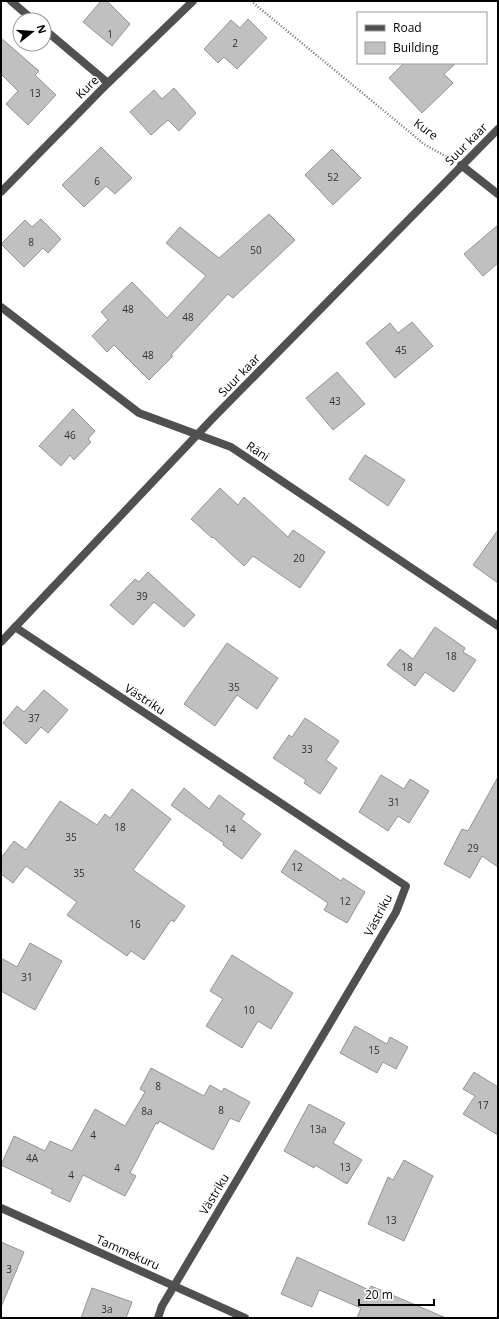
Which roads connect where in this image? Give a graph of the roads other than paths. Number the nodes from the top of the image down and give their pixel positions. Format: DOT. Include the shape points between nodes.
graph roads {
  1 [pos="11,1"];
  2 [pos="193,1"];
  3 [pos="24,12"];
  4 [pos="52,36"];
  5 [pos="108,83"];
  6 [pos="498,129"];
  7 [pos="461,166"];
  8 [pos="1,192"];
  9 [pos="498,194"];
  10 [pos="1,307"];
  11 [pos="197,434"];
  12 [pos="498,626"];
  13 [pos="15,627"];
  14 [pos="1,642"];
  15 [pos="1,1208"];
  16 [pos="174,1286"];
  17 [pos="158,1318"];
  18 [pos="245,1318"];
  1 -- 3 [label="street"];
  2 -- 5 [label="street, Kure"];
  4 -- 5 [label="street"];
  5 -- 8 [label="street, Kure"];
  6 -- 7 [label="street, Suur kaar"];
  7 -- 9 [label="street"];
  7 -- 11 [label="street, Suur kaar"];
  10 -- 11 [label="street, Räni" via="139,413"];
  11 -- 12 [label="street, Räni" via="231,447"];
  11 -- 13 [label="street, Suur kaar"];
  13 -- 14 [label="street, Suur kaar"];
  13 -- 16 [label="street, Västriku" via="406,886 396,912"];
  15 -- 16 [label="street, Tammekuru"];
  16 -- 17 [label="street, Västriku"];
  16 -- 18 [label="street, Tammekuru"];
}
